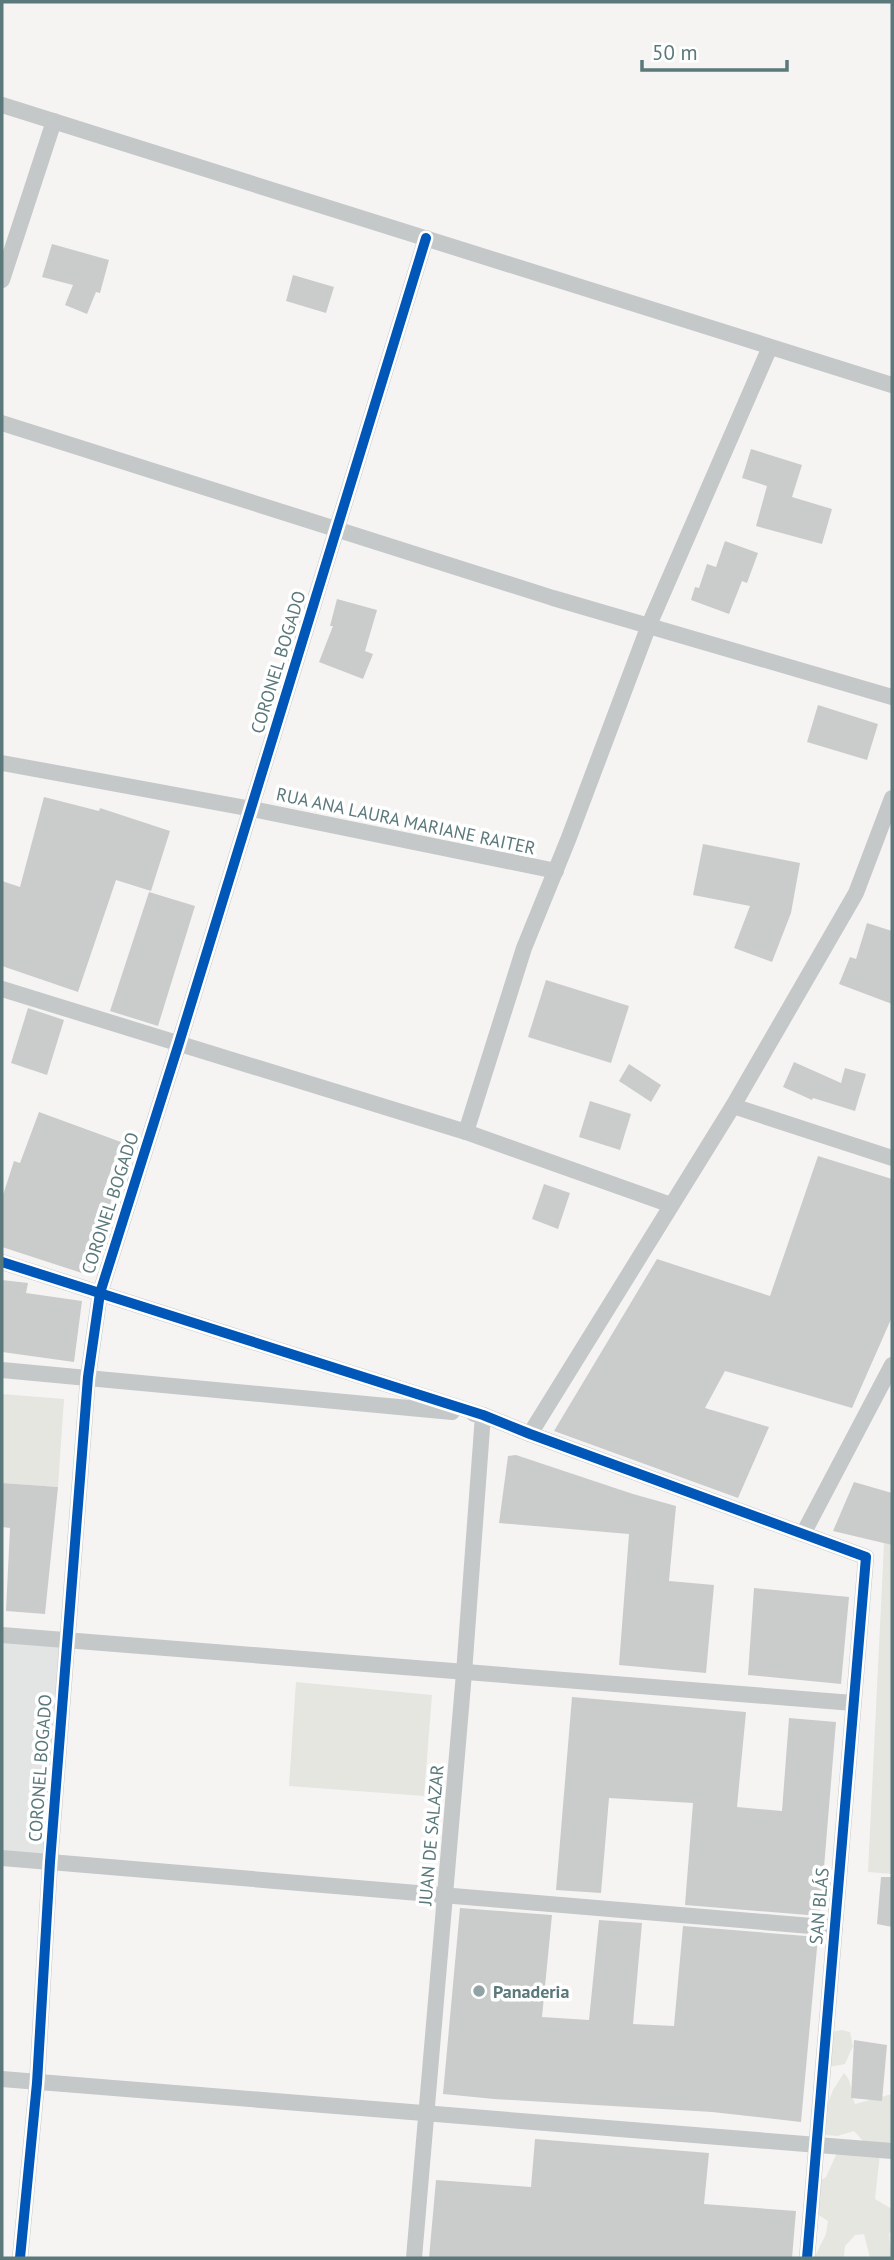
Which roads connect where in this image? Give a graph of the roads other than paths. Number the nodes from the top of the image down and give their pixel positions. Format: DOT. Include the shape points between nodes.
graph roads {
  1 [pos="2,105"];
  2 [pos="54,121"];
  3 [pos="426,238"];
  4 [pos="2,280"];
  5 [pos="769,346"];
  6 [pos="892,385"];
  7 [pos="2,423"];
  8 [pos="337,529"];
  9 [pos="649,625"];
  10 [pos="892,697"];
  11 [pos="2,763"];
  12 [pos="892,798"];
  13 [pos="251,809"];
  14 [pos="555,871"];
  15 [pos="2,989"];
  16 [pos="179,1044"];
  17 [pos="733,1106"];
  18 [pos="466,1132"];
  19 [pos="892,1158"];
  20 [pos="671,1205"];
  21 [pos="2,1262"];
  22 [pos="100,1293"];
  23 [pos="892,1365"];
  24 [pos="2,1370"];
  25 [pos="88,1377"];
  26 [pos="483,1415"];
  27 [pos="530,1434"];
  28 [pos="803,1534"];
  29 [pos="2,1635"];
  30 [pos="67,1640"];
  31 [pos="464,1673"];
  32 [pos="853,1703"];
  33 [pos="2,1858"];
  34 [pos="50,1862"];
  35 [pos="445,1895"];
  36 [pos="835,1928"];
  37 [pos="2,2079"];
  38 [pos="37,2082"];
  39 [pos="426,2113"];
  40 [pos="817,2144"];
  41 [pos="892,2151"];
  42 [pos="20,2258"];
  43 [pos="414,2258"];
  44 [pos="807,2258"];
  1 -- 2 [label="street"];
  2 -- 3 [label="street"];
  2 -- 4 [label="street"];
  3 -- 5 [label="street"];
  3 -- 8 [label="street, CORONEL BOGADO"];
  5 -- 6 [label="street"];
  5 -- 9 [label="street"];
  7 -- 8 [label="street"];
  8 -- 9 [label="street"];
  8 -- 13 [label="street, CORONEL BOGADO"];
  9 -- 10 [label="street"];
  9 -- 14 [label="street"];
  11 -- 13 [label="street, RUA ANA LAURA MARIANE RAITER"];
  12 -- 17 [label="street" via="856,893"];
  13 -- 14 [label="street, RUA ANA LAURA MARIANE RAITER"];
  13 -- 16 [label="street, CORONEL BOGADO"];
  14 -- 18 [label="street" via="524,948"];
  15 -- 16 [label="street"];
  16 -- 18 [label="street"];
  16 -- 22 [label="street, CORONEL BOGADO"];
  17 -- 19 [label="street"];
  17 -- 20 [label="street"];
  18 -- 20 [label="street"];
  20 -- 27 [label="street"];
  21 -- 22 [label="street"];
  22 -- 25 [label="street, CORONEL BOGADO"];
  22 -- 26 [label="street"];
  23 -- 28 [label="street"];
  24 -- 25 [label="street"];
  25 -- 26 [label="street"];
  25 -- 30 [label="street, CORONEL BOGADO"];
  26 -- 27 [label="street"];
  26 -- 31 [label="street, JUAN DE SALAZAR"];
  27 -- 28 [label="street"];
  28 -- 32 [label="street, SAN BLÁS" via="866,1557"];
  29 -- 30 [label="street"];
  30 -- 31 [label="street"];
  30 -- 34 [label="street, CORONEL BOGADO"];
  31 -- 32 [label="street"];
  31 -- 35 [label="street, JUAN DE SALAZAR"];
  32 -- 36 [label="street, SAN BLÁS"];
  33 -- 34 [label="street"];
  34 -- 35 [label="street"];
  34 -- 38 [label="street, CORONEL BOGADO"];
  35 -- 36 [label="street"];
  35 -- 39 [label="street, JUAN DE SALAZAR"];
  36 -- 40 [label="street, SAN BLÁS"];
  37 -- 38 [label="street"];
  38 -- 39 [label="street"];
  38 -- 42 [label="street, CORONEL BOGADO"];
  39 -- 40 [label="street"];
  39 -- 43 [label="street, JUAN DE SALAZAR"];
  40 -- 41 [label="street"];
  40 -- 44 [label="street, SAN BLÁS"];
}
